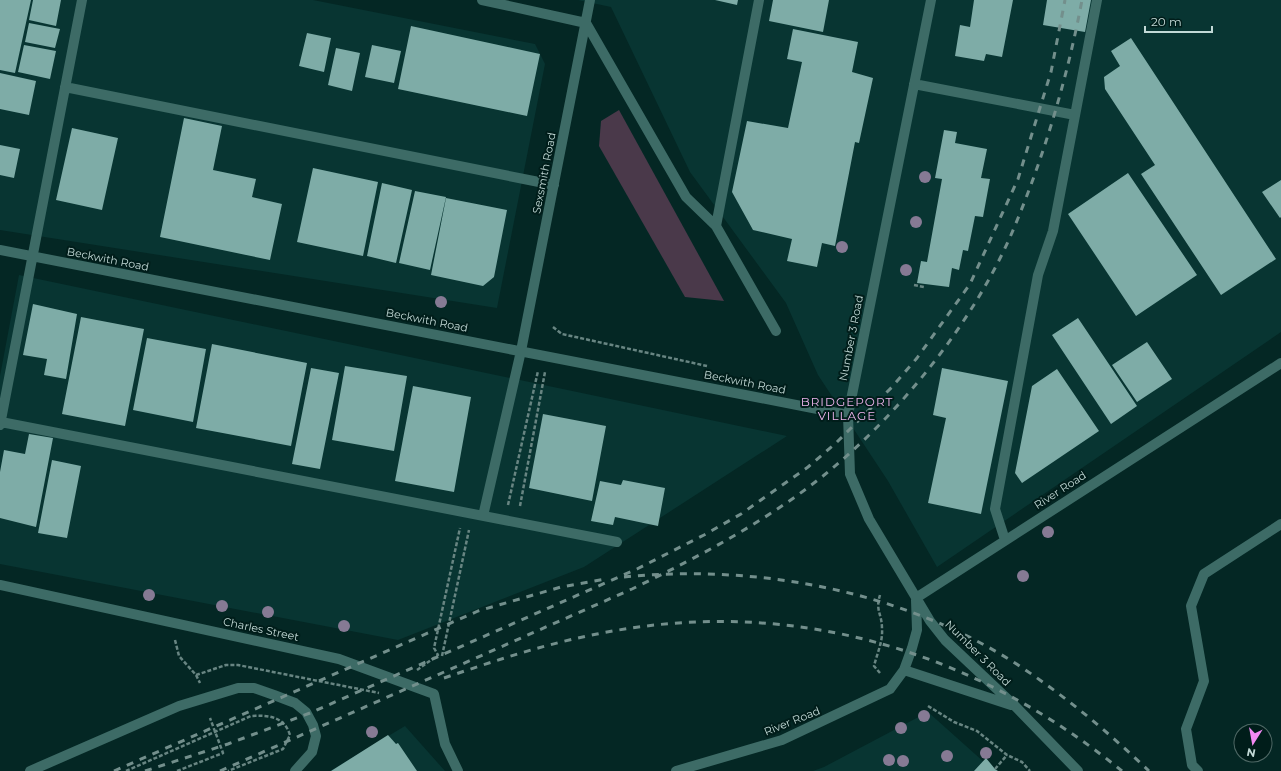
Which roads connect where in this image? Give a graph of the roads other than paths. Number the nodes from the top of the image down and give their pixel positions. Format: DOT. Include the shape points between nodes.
graph roads {
  1 [pos="82,0"];
  2 [pos="482,0"];
  3 [pos="590,0"];
  4 [pos="759,0"];
  5 [pos="931,0"];
  6 [pos="1097,0"];
  7 [pos="586,22"];
  8 [pos="914,84"];
  9 [pos="65,87"];
  10 [pos="1075,115"];
  11 [pos="554,185"];
  12 [pos="716,226"];
  13 [pos="0,250"];
  14 [pos="32,256"];
  15 [pos="776,331"];
  16 [pos="521,351"];
  17 [pos="1281,364"];
  18 [pos="848,415"];
  19 [pos="0,423"];
  20 [pos="483,516"];
  21 [pos="1281,524"];
  22 [pos="1005,540"];
  23 [pos="617,542"];
  24 [pos="0,585"];
  25 [pos="916,598"];
  26 [pos="904,670"];
  27 [pos="1015,706"];
  28 [pos="30,771"];
  29 [pos="295,771"];
  30 [pos="458,771"];
  31 [pos="676,771"];
  32 [pos="1078,771"];
  33 [pos="1198,771"];
  1 -- 9 [label="street"];
  2 -- 7 [label="street"];
  3 -- 7 [label="street, Sexsmith Road"];
  4 -- 12 [label="street"];
  5 -- 8 [label="street, Number 3 Road"];
  6 -- 10 [label="street"];
  7 -- 11 [label="street, Sexsmith Road"];
  7 -- 12 [label="street" via="686,197"];
  8 -- 10 [label="street"];
  8 -- 18 [label="street, Number 3 Road"];
  9 -- 11 [label="street"];
  9 -- 14 [label="street"];
  10 -- 22 [label="street" via="1053,231 1038,275 995,509"];
  11 -- 16 [label="street, Sexsmith Road"];
  12 -- 15 [label="street"];
  13 -- 14 [label="street, Beckwith Road"];
  14 -- 16 [label="street, Beckwith Road"];
  14 -- 19 [label="street"];
  16 -- 18 [label="street, Beckwith Road"];
  16 -- 20 [label="street, Sexsmith Road"];
  17 -- 22 [label="street, River Road"];
  18 -- 25 [label="street, Number 3 Road" via="850,474 869,519"];
  19 -- 20 [label="street"];
  20 -- 23 [label="street"];
  21 -- 33 [label="street" via="1204,574 1191,606 1204,681 1186,729 1192,765"];
  22 -- 25 [label="street, River Road"];
  24 -- 30 [label="street, Charles Street" via="339,659 434,694 445,744"];
  25 -- 26 [label="street, River Road" via="917,630"];
  25 -- 27 [label="street, Number 3 Road" via="945,640"];
  26 -- 27 [label="street"];
  26 -- 31 [label="street, River Road" via="890,689 782,740"];
  27 -- 32 [label="street, Number 3 Road"];
  28 -- 29 [label="street" via="179,706 238,688 254,688 274,695 295,703 306,712 316,736 312,752"];
}
